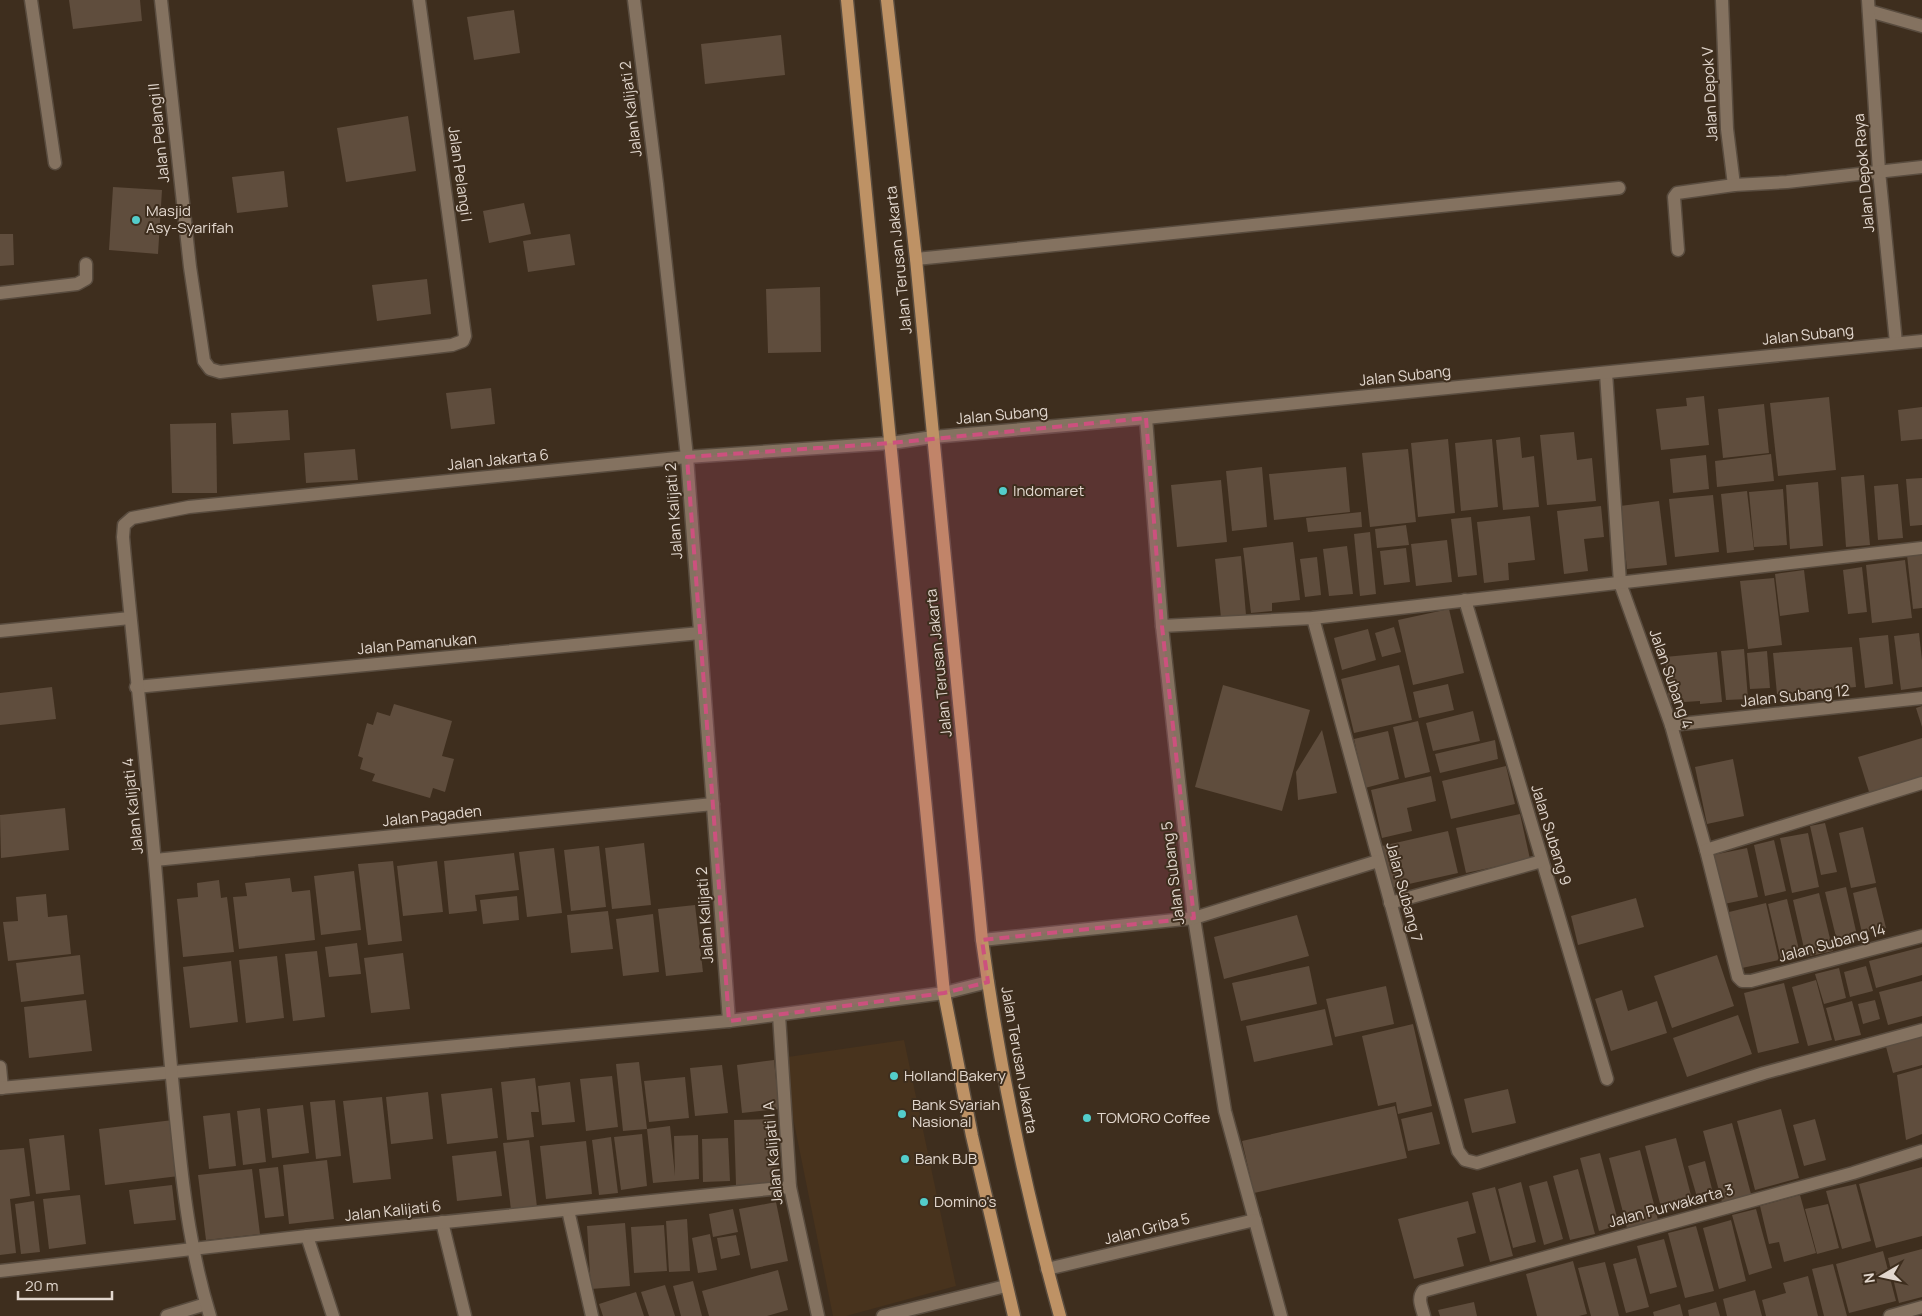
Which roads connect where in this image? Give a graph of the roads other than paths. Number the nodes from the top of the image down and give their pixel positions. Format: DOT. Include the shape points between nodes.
graph roads {
  1 [pos="31,0"];
  2 [pos="161,0"];
  3 [pos="419,0"];
  4 [pos="634,0"];
  5 [pos="847,0"];
  6 [pos="887,0"];
  7 [pos="1722,0"];
  8 [pos="1869,5"];
  9 [pos="1922,26"];
  10 [pos="54,164"];
  11 [pos="1922,167"];
  12 [pos="1879,171"];
  13 [pos="1734,185"];
  14 [pos="1619,188"];
  15 [pos="1678,250"];
  16 [pos="916,260"];
  17 [pos="86,264"];
  18 [pos="0,293"];
  19 [pos="1922,341"];
  20 [pos="1896,342"];
  21 [pos="452,344"];
  22 [pos="1606,373"];
  23 [pos="1146,418"];
  24 [pos="933,437"];
  25 [pos="891,443"];
  26 [pos="686,457"];
  27 [pos="123,537"];
  28 [pos="1922,548"];
  29 [pos="1620,583"];
  30 [pos="1464,600"];
  31 [pos="130,618"];
  32 [pos="1313,618"];
  33 [pos="1162,626"];
  34 [pos="0,631"];
  35 [pos="700,633"];
  36 [pos="136,687"];
  37 [pos="1922,698"];
  38 [pos="1671,725"];
  39 [pos="1922,783"];
  40 [pos="713,804"];
  41 [pos="1706,850"];
  42 [pos="155,860"];
  43 [pos="1378,861"];
  44 [pos="1542,861"];
  45 [pos="1390,903"];
  46 [pos="1194,918"];
  47 [pos="1922,936"];
  48 [pos="982,940"];
  49 [pos="1751,981"];
  50 [pos="988,982"];
  51 [pos="944,993"];
  52 [pos="780,1014"];
  53 [pos="729,1021"];
  54 [pos="1922,1030"];
  55 [pos="0,1067"];
  56 [pos="171,1073"];
  57 [pos="1607,1079"];
  58 [pos="1,1088"];
  59 [pos="1922,1151"];
  60 [pos="790,1187"];
  61 [pos="568,1210"];
  62 [pos="1255,1220"];
  63 [pos="442,1222"];
  64 [pos="307,1236"];
  65 [pos="192,1250"];
  66 [pos="1047,1269"];
  67 [pos="0,1271"];
  68 [pos="1006,1286"];
  69 [pos="1922,1307"];
  70 [pos="208,1310"];
  71 [pos="167,1316"];
  72 [pos="333,1316"];
  73 [pos="465,1316"];
  74 [pos="592,1316"];
  75 [pos="818,1316"];
  76 [pos="883,1316"];
  77 [pos="1014,1316"];
  78 [pos="1060,1316"];
  79 [pos="1281,1316"];
  80 [pos="1424,1316"];
  81 [pos="1890,1316"];
  1 -- 10 [label="street"];
  2 -- 21 [label="street, Jalan Pelangi II" via="190,267 204,361 210,369 220,372"];
  3 -- 21 [label="street, Jalan Pelangi I" via="466,329 463,341"];
  4 -- 26 [label="street, Jalan Kalijati 2"];
  5 -- 25 [label="main road, Jalan Terusan Jakarta"];
  6 -- 16 [label="main road, Jalan Terusan Jakarta"];
  7 -- 13 [label="street, Jalan Depok V" via="1727,130"];
  8 -- 9 [label="street"];
  8 -- 12 [label="street, Jalan Depok Raya"];
  11 -- 12 [label="street"];
  12 -- 13 [label="street"];
  12 -- 20 [label="street, Jalan Depok Raya"];
  13 -- 15 [label="street" via="1676,193"];
  14 -- 16 [label="street"];
  16 -- 24 [label="main road, Jalan Terusan Jakarta"];
  17 -- 18 [label="street" via="86,279 77,284"];
  19 -- 20 [label="street, Jalan Subang"];
  20 -- 22 [label="street, Jalan Subang"];
  22 -- 23 [label="street, Jalan Subang"];
  22 -- 29 [label="street, Jalan Subang 4"];
  23 -- 24 [label="street, Jalan Subang"];
  23 -- 33 [label="street, Jalan Subang 5"];
  24 -- 25 [label="street, Jalan Subang"];
  24 -- 48 [label="main road, Jalan Terusan Jakarta"];
  25 -- 26 [label="street, Jalan Jakarta 6"];
  25 -- 51 [label="main road, Jalan Terusan Jakarta"];
  26 -- 27 [label="street, Jalan Jakarta 6" via="190,507 132,518 124,525"];
  26 -- 35 [label="street, Jalan Kalijati 2"];
  27 -- 31 [label="street, Jalan Kalijati 4"];
  28 -- 29 [label="street"];
  29 -- 30 [label="street"];
  29 -- 38 [label="street, Jalan Subang 4"];
  30 -- 32 [label="street"];
  30 -- 44 [label="street, Jalan Subang 9"];
  31 -- 34 [label="street"];
  31 -- 36 [label="street, Jalan Kalijati 4"];
  32 -- 33 [label="street"];
  32 -- 43 [label="street, Jalan Subang 7"];
  33 -- 46 [label="street, Jalan Subang 5"];
  35 -- 36 [label="street, Jalan Pamanukan"];
  35 -- 40 [label="street, Jalan Kalijati 2"];
  36 -- 42 [label="street, Jalan Kalijati 4"];
  37 -- 38 [label="street, Jalan Subang 12"];
  38 -- 41 [label="street, Jalan Subang 4"];
  39 -- 41 [label="street"];
  40 -- 42 [label="street, Jalan Pagaden"];
  40 -- 53 [label="street, Jalan Kalijati 2"];
  41 -- 49 [label="street, Jalan Subang 4" via="1738,977 1742,981"];
  42 -- 56 [label="street, Jalan Kalijati 4"];
  43 -- 45 [label="street, Jalan Subang 7"];
  43 -- 46 [label="street"];
  44 -- 45 [label="street"];
  44 -- 57 [label="street, Jalan Subang 9"];
  45 -- 54 [label="street, Jalan Subang 7" via="1458,1151 1465,1160 1477,1163 1764,1073"];
  46 -- 48 [label="street"];
  46 -- 62 [label="street, Jalan Subang 5" via="1225,1110"];
  47 -- 49 [label="street, Jalan Subang 14"];
  48 -- 50 [label="main road, Jalan Terusan Jakarta"];
  50 -- 51 [label="street"];
  50 -- 66 [label="main road, Jalan Terusan Jakarta" via="1014,1127"];
  51 -- 52 [label="street"];
  51 -- 68 [label="main road, Jalan Terusan Jakarta"];
  52 -- 53 [label="street"];
  52 -- 60 [label="street, Jalan Kalijati I A"];
  53 -- 56 [label="street"];
  55 -- 58 [label="street"];
  56 -- 58 [label="street"];
  56 -- 65 [label="street, Jalan Kalijati 4"];
  59 -- 80 [label="street, Jalan Purwakarta 3" via="1423,1291 1420,1297"];
  60 -- 61 [label="street, Jalan Kalijati 6"];
  60 -- 75 [label="street, Jalan Kalijati I A"];
  61 -- 63 [label="street, Jalan Kalijati 6"];
  61 -- 74 [label="street"];
  62 -- 66 [label="street, Jalan Griba 5"];
  62 -- 79 [label="street, Jalan Subang 5"];
  63 -- 64 [label="street, Jalan Kalijati 6"];
  63 -- 73 [label="street"];
  64 -- 65 [label="street, Jalan Kalijati 6"];
  64 -- 72 [label="street"];
  65 -- 67 [label="street, Jalan Kalijati 6"];
  65 -- 70 [label="street, Jalan Kalijati 4"];
  66 -- 78 [label="main road, Jalan Terusan Jakarta"];
  68 -- 76 [label="street"];
  68 -- 77 [label="main road, Jalan Terusan Jakarta"];
  69 -- 81 [label="street"];
  70 -- 71 [label="street"];
}
